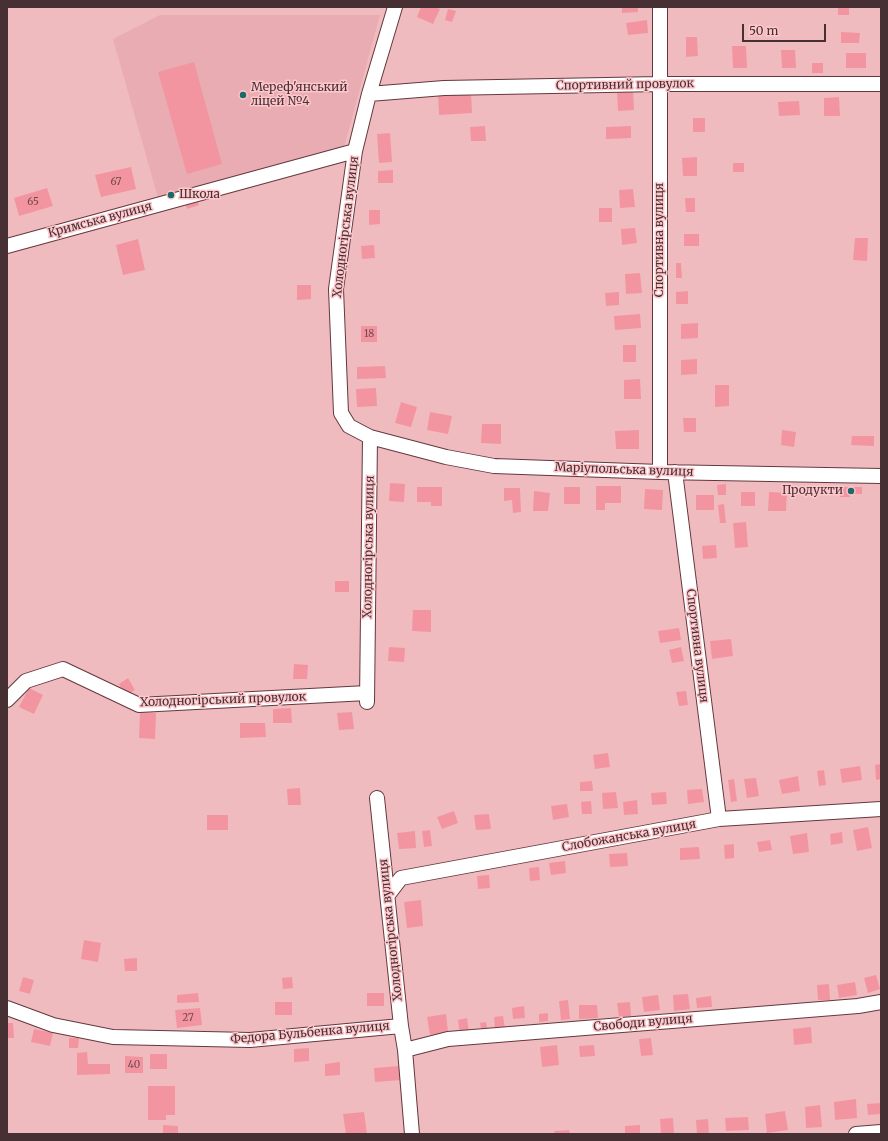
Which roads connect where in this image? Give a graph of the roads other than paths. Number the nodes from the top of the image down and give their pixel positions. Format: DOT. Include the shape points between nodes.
graph roads {
  1 [pos="395,7"];
  2 [pos="660,7"];
  3 [pos="660,84"];
  4 [pos="881,84"];
  5 [pos="369,94"];
  6 [pos="355,151"];
  7 [pos="7,246"];
  8 [pos="370,437"];
  9 [pos="660,472"];
  10 [pos="675,472"];
  11 [pos="881,476"];
  12 [pos="367,697"];
  13 [pos="7,700"];
  14 [pos="377,798"];
  15 [pos="881,809"];
  16 [pos="719,819"];
  17 [pos="388,895"];
  18 [pos="881,1002"];
  19 [pos="7,1008"];
  20 [pos="401,1026"];
  21 [pos="405,1050"];
  22 [pos="881,1132"];
  23 [pos="412,1134"];
  24 [pos="856,1134"];
  1 -- 5 [label="street, Холодногірська вулиця"];
  2 -- 3 [label="street, Спортивна вулиця"];
  3 -- 4 [label="street, Спортивний провулок"];
  3 -- 5 [label="street, Спортивний провулок" via="444,88"];
  3 -- 9 [label="street, Спортивна вулиця"];
  5 -- 6 [label="street, Холодногірська вулиця"];
  6 -- 7 [label="street, Кримська вулиця"];
  6 -- 8 [label="street, Холодногірська вулиця" via="336,290 341,413 349,426"];
  8 -- 9 [label="street, Маріупольська вулиця" via="446,457 494,466"];
  8 -- 12 [label="street, Холодногірська вулиця"];
  9 -- 10 [label="street, Маріупольська вулиця"];
  10 -- 11 [label="street, Маріупольська вулиця"];
  10 -- 16 [label="street, Спортивна вулиця"];
  12 -- 13 [label="street, Холодногірський провулок" via="139,705 64,669 26,681"];
  14 -- 17 [label="street, Холодногірська вулиця"];
  15 -- 16 [label="street, Слобожанська вулиця"];
  16 -- 17 [label="street, Слобожанська вулиця" via="401,878"];
  17 -- 20 [label="street, Холодногірська вулиця"];
  18 -- 21 [label="street, Свободи вулиця" via="858,1006 448,1039"];
  19 -- 20 [label="street, Федора Бульбенка вулиця" via="53,1025 112,1037 250,1040"];
  20 -- 21 [label="street, Холодногірська вулиця"];
  21 -- 23 [label="street, Холодногірська вулиця"];
  22 -- 24 [label="street"];
}
